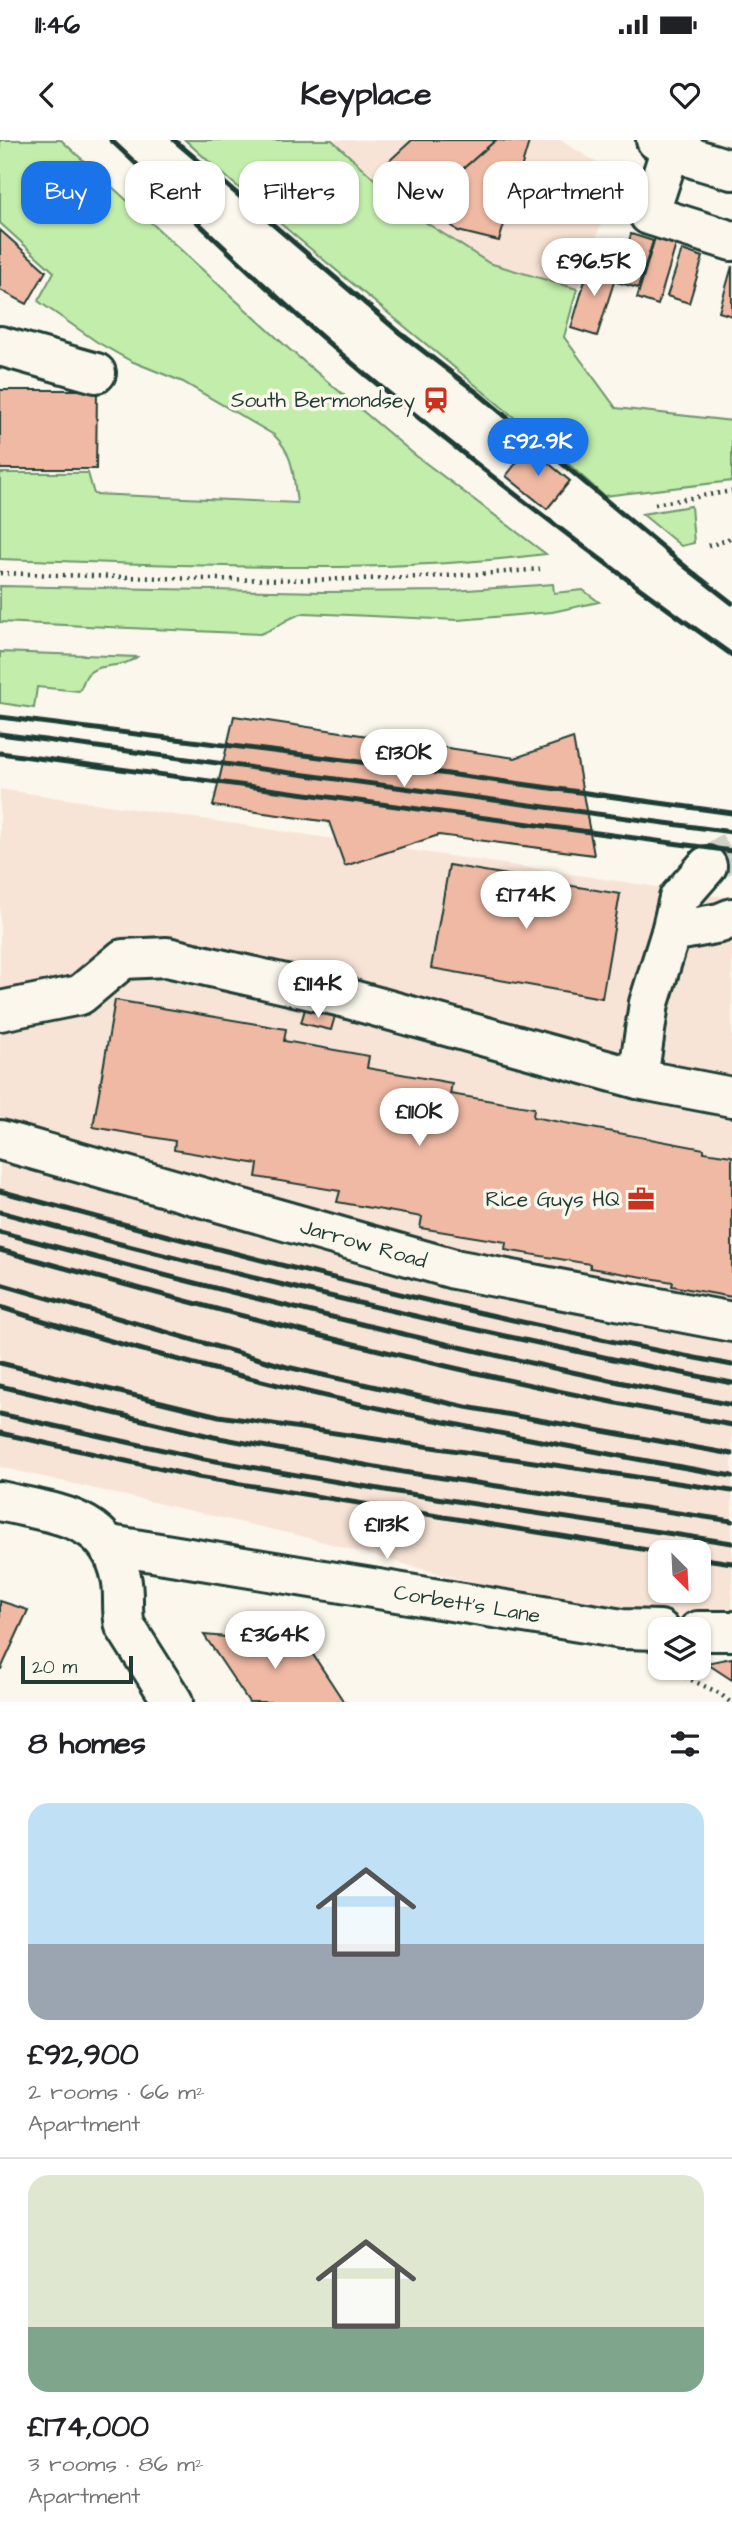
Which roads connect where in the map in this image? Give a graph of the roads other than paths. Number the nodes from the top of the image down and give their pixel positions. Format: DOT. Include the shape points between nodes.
graph roads {
  1 [pos="664,144"];
  2 [pos="732,170"];
  3 [pos="732,241"];
  4 [pos="0,346"];
  5 [pos="96,373"];
  6 [pos="707,866"];
  7 [pos="732,918"];
  8 [pos="671,932"];
  9 [pos="0,1011"];
  10 [pos="638,1079"];
  11 [pos="732,1097"];
  12 [pos="0,1140"];
  13 [pos="732,1322"];
  14 [pos="0,1502"];
  15 [pos="110,1545"];
  16 [pos="648,1630"];
  17 [pos="711,1631"];
  18 [pos="732,1631"];
  19 [pos="173,1702"];
  1 -- 2 [label="street"];
  1 -- 3 [label="street" via="649,215"];
  4 -- 5 [label="street"];
  6 -- 8 [label="street" via="679,898"];
  7 -- 8 [label="street"];
  8 -- 10 [label="street" via="649,1003"];
  9 -- 10 [label="street" via="80,995 122,959 167,957 338,996"];
  10 -- 11 [label="street"];
  12 -- 13 [label="street, Jarrow Road" via="454,1269"];
  14 -- 15 [label="street" via="75,1519"];
  15 -- 16 [label="street, Corbett's Lane"];
  15 -- 19 [label="street" via="121,1576 125,1626"];
  17 -- 18 [label="street"];
}
